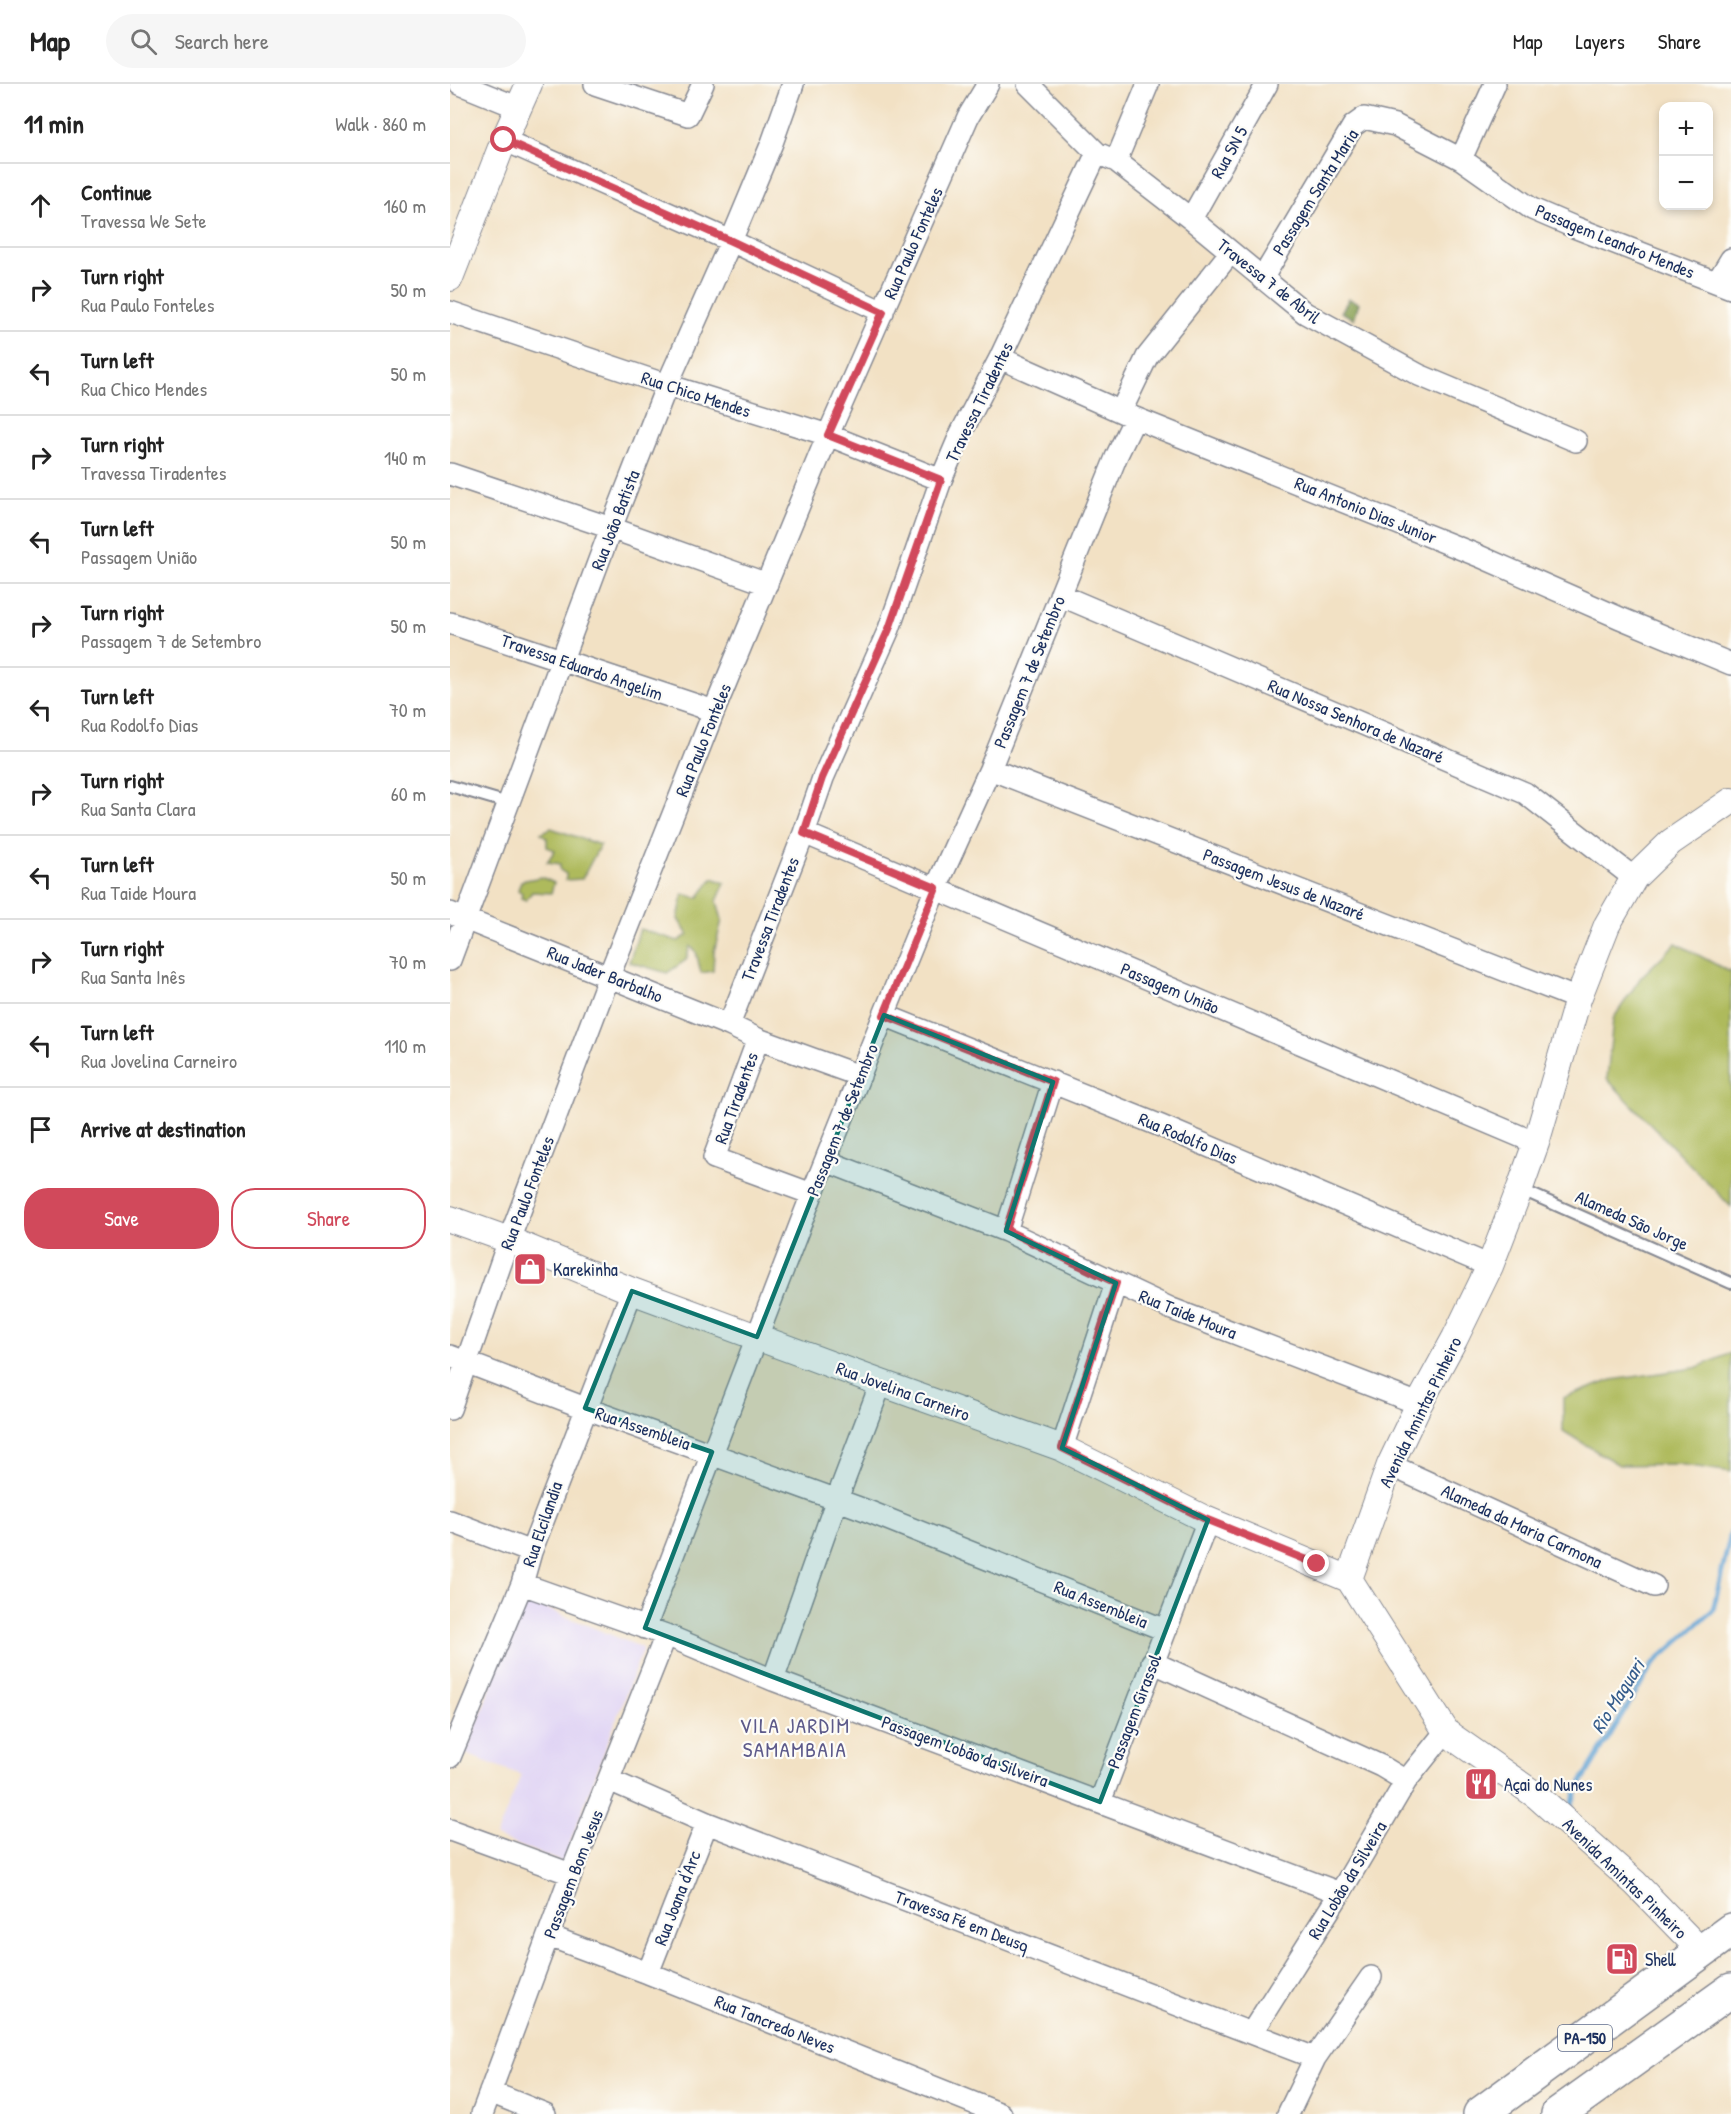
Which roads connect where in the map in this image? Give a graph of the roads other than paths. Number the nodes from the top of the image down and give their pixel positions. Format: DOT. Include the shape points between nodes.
graph roads {
  1 [pos="460,84"];
  2 [pos="529,84"];
  3 [pos="595,84"];
  4 [pos="703,84"];
  5 [pos="794,84"];
  6 [pos="988,84"];
  7 [pos="1028,84"];
  8 [pos="1148,84"];
  9 [pos="1267,84"];
  10 [pos="1495,84"];
  11 [pos="519,108"];
  12 [pos="1376,119"];
  13 [pos="504,140"];
  14 [pos="1106,157"];
  15 [pos="1461,159"];
  16 [pos="1191,219"];
  17 [pos="731,241"];
  18 [pos="1230,253"];
  19 [pos="1731,259"];
  20 [pos="450,278"];
  21 [pos="1262,279"];
  22 [pos="1724,285"];
  23 [pos="450,312"];
  24 [pos="883,312"];
  25 [pos="1000,358"];
  26 [pos="667,385"];
  27 [pos="1128,415"];
  28 [pos="828,435"];
  29 [pos="1576,441"];
  30 [pos="450,474"];
  31 [pos="941,480"];
  32 [pos="611,528"];
  33 [pos="767,584"];
  34 [pos="1060,595"];
  35 [pos="450,622"];
  36 [pos="562,660"];
  37 [pos="1731,664"];
  38 [pos="714,711"];
  39 [pos="990,769"];
  40 [pos="450,786"];
  41 [pos="1731,801"];
  42 [pos="508,803"];
  43 [pos="804,833"];
  44 [pos="1634,878"];
  45 [pos="936,888"];
  46 [pos="457,916"];
  47 [pos="450,960"];
  48 [pos="609,976"];
  49 [pos="1578,999"];
  50 [pos="884,1015"];
  51 [pos="729,1025"];
  52 [pos="758,1039"];
  53 [pos="860,1076"];
  54 [pos="1053,1082"];
  55 [pos="1536,1143"];
  56 [pos="826,1161"];
  57 [pos="1520,1188"];
  58 [pos="812,1194"];
  59 [pos="450,1218"];
  60 [pos="1006,1230"];
  61 [pos="509,1240"];
  62 [pos="1490,1266"];
  63 [pos="1116,1283"];
  64 [pos="1731,1283"];
  65 [pos="632,1291"];
  66 [pos="757,1337"];
  67 [pos="458,1359"];
  68 [pos="881,1383"];
  69 [pos="1419,1404"];
  70 [pos="585,1408"];
  71 [pos="450,1409"];
  72 [pos="1062,1448"];
  73 [pos="712,1452"];
  74 [pos="1390,1465"];
  75 [pos="837,1499"];
  76 [pos="1208,1520"];
  77 [pos="450,1521"];
  78 [pos="531,1552"];
  79 [pos="1349,1579"];
  80 [pos="522,1584"];
  81 [pos="1654,1586"];
  82 [pos="645,1628"];
  83 [pos="1165,1630"];
  84 [pos="666,1635"];
  85 [pos="1152,1662"];
  86 [pos="773,1680"];
  87 [pos="1446,1731"];
  88 [pos="450,1757"];
  89 [pos="609,1780"];
  90 [pos="1406,1782"];
  91 [pos="1100,1802"];
  92 [pos="706,1823"];
  93 [pos="450,1830"];
  94 [pos="571,1874"];
  95 [pos="1340,1893"];
  96 [pos="1731,1930"];
  97 [pos="549,1936"];
  98 [pos="1702,1952"];
  99 [pos="648,1973"];
  100 [pos="1371,1977"];
  101 [pos="1731,1990"];
  102 [pos="1252,2032"];
  103 [pos="1315,2058"];
  104 [pos="490,2092"];
  105 [pos="482,2114"];
  106 [pos="545,2114"];
  107 [pos="1001,2114"];
  108 [pos="1288,2114"];
  109 [pos="1480,2114"];
  110 [pos="1558,2114"];
  1 -- 11 [label="street"];
  2 -- 11 [label="street"];
  3 -- 4 [label="street" via="688,115"];
  5 -- 17 [label="street, Rua João Batista"];
  6 -- 24 [label="street, Rua Paulo Fonteles" via="968,117"];
  7 -- 14 [label="street, Travessa 7 de Abril"];
  8 -- 14 [label="street, Travessa Tiradentes"];
  9 -- 16 [label="street, Rua SN 5"];
  10 -- 15 [label="street"];
  11 -- 13 [label="street"];
  12 -- 15 [label="street, Passagem Leandro Mendes"];
  12 -- 21 [label="street, Passagem Santa Maria" via="1364,118 1353,126"];
  13 -- 17 [label="street"];
  13 -- 20 [label="street"];
  14 -- 16 [label="street, Travessa 7 de Abril"];
  14 -- 25 [label="street, Travessa Tiradentes"];
  15 -- 22 [label="street, Passagem Leandro Mendes" via="1532,209"];
  16 -- 18 [label="street, Travessa 7 de Abril"];
  17 -- 24 [label="street"];
  17 -- 26 [label="street, Rua João Batista"];
  18 -- 21 [label="street, Travessa 7 de Abril"];
  18 -- 27 [label="street, Passagem 7 de Setembro" via="1147,357"];
  19 -- 22 [label="street"];
  21 -- 29 [label="street, Travessa 7 de Abril" via="1305,313 1409,370"];
  23 -- 26 [label="street, Rua Chico Mendes"];
  24 -- 28 [label="street, Rua Paulo Fonteles"];
  25 -- 27 [label="street, Rua Antonio Dias Junior"];
  25 -- 31 [label="street, Travessa Tiradentes"];
  26 -- 28 [label="street, Rua Chico Mendes"];
  26 -- 32 [label="street, Rua João Batista"];
  27 -- 34 [label="street, Passagem 7 de Setembro" via="1117,455"];
  27 -- 37 [label="street, Rua Antonio Dias Junior" via="1479,556"];
  28 -- 31 [label="street, Rua Chico Mendes"];
  28 -- 33 [label="street, Rua Paulo Fonteles"];
  30 -- 32 [label="street"];
  31 -- 43 [label="street, Travessa Tiradentes" via="889,629 822,778"];
  32 -- 33 [label="street"];
  32 -- 36 [label="street, Rua João Batista"];
  33 -- 38 [label="street, Rua Paulo Fonteles"];
  34 -- 39 [label="street, Passagem 7 de Setembro"];
  34 -- 44 [label="street, Rua Nossa Senhora de Nazaré" via="1525,793"];
  35 -- 36 [label="street, Travessa Eduardo Angelim"];
  36 -- 38 [label="street, Travessa Eduardo Angelim"];
  36 -- 42 [label="street, Rua João Batista"];
  38 -- 48 [label="street, Rua Paulo Fonteles"];
  39 -- 45 [label="street, Passagem 7 de Setembro"];
  39 -- 49 [label="street, Passagem Jesus de Nazaré"];
  40 -- 42 [label="lane"];
  41 -- 44 [label="street, Avenida Amintas Pinheiro" via="1671,842"];
  42 -- 46 [label="street, Rua João Batista"];
  43 -- 45 [label="street, Passagem União"];
  43 -- 51 [label="street, Travessa Tiradentes"];
  44 -- 49 [label="street, Avenida Amintas Pinheiro" via="1607,925"];
  45 -- 50 [label="street, Passagem 7 de Setembro"];
  45 -- 55 [label="street, Passagem União"];
  46 -- 47 [label="street, Rua João Batista"];
  46 -- 48 [label="street, Rua Jader Barbalho"];
  48 -- 51 [label="street, Rua Jader Barbalho"];
  48 -- 61 [label="street, Rua Paulo Fonteles"];
  49 -- 55 [label="street, Avenida Amintas Pinheiro"];
  50 -- 53 [label="street, Passagem 7 de Setembro"];
  50 -- 54 [label="street, Rua Rodolfo Dias"];
  51 -- 52 [label="street, Rua Jader Barbalho"];
  52 -- 53 [label="street, Rua Jader Barbalho"];
  52 -- 58 [label="street, Rua Tiradentes" via="714,1158"];
  53 -- 56 [label="street, Passagem 7 de Setembro"];
  54 -- 60 [label="street"];
  54 -- 62 [label="street, Rua Rodolfo Dias"];
  55 -- 57 [label="street, Avenida Amintas Pinheiro"];
  56 -- 58 [label="street, Passagem 7 de Setembro"];
  56 -- 60 [label="street, Rua Taide Moura"];
  57 -- 62 [label="street, Avenida Amintas Pinheiro"];
  57 -- 64 [label="lane, Alameda São Jorge"];
  58 -- 66 [label="street, Passagem 7 de Setembro"];
  59 -- 61 [label="street, Rua Jovelina Carneiro"];
  60 -- 63 [label="street, Rua Taide Moura"];
  61 -- 65 [label="street, Rua Jovelina Carneiro"];
  61 -- 67 [label="street, Rua Paulo Fonteles"];
  62 -- 69 [label="street, Avenida Amintas Pinheiro"];
  63 -- 69 [label="street, Rua Taide Moura" via="1172,1309"];
  63 -- 72 [label="street"];
  65 -- 66 [label="street, Rua Jovelina Carneiro"];
  65 -- 70 [label="street, Rua Elcilandia"];
  66 -- 68 [label="street, Rua Jovelina Carneiro"];
  66 -- 73 [label="street, Passagem 7 de Setembro"];
  67 -- 70 [label="street, Rua Assembleia"];
  67 -- 71 [label="street, Rua Paulo Fonteles"];
  68 -- 72 [label="street, Rua Jovelina Carneiro"];
  68 -- 75 [label="street"];
  69 -- 74 [label="street, Avenida Amintas Pinheiro"];
  70 -- 73 [label="street, Rua Assembleia"];
  70 -- 78 [label="street, Rua Elcilandia"];
  72 -- 76 [label="street, Rua Jovelina Carneiro"];
  73 -- 75 [label="street, Rua Assembleia"];
  73 -- 82 [label="street, Passagem 7 de Setembro"];
  74 -- 79 [label="street, Avenida Amintas Pinheiro"];
  74 -- 81 [label="street, Alameda da Maria Carmona"];
  75 -- 83 [label="street, Rua Assembleia"];
  75 -- 86 [label="street"];
  76 -- 79 [label="street, Rua Jovelina Carneiro"];
  76 -- 83 [label="street, Passagem Girassol"];
  77 -- 78 [label="street"];
  78 -- 80 [label="street, Rua Elcilandia"];
  79 -- 87 [label="street, Avenida Amintas Pinheiro"];
  80 -- 82 [label="street, Passagem Lobão da Silveira"];
  80 -- 88 [label="street, Rua Elcilandia"];
  82 -- 84 [label="street, Passagem Lobão da Silveira"];
  83 -- 85 [label="street, Passagem Girassol"];
  84 -- 86 [label="street, Passagem Lobão da Silveira"];
  84 -- 89 [label="street, Passagem Bom Jesus"];
  85 -- 90 [label="street" via="1382,1766"];
  85 -- 91 [label="street, Passagem Girassol"];
  86 -- 91 [label="street, Passagem Lobão da Silveira"];
  87 -- 90 [label="street, Rua Lobão da Silveira"];
  87 -- 98 [label="street, Avenida Amintas Pinheiro" via="1537,1796 1635,1883"];
  89 -- 92 [label="street, Travessa Fé em Deusq"];
  89 -- 94 [label="street, Passagem Bom Jesus"];
  90 -- 95 [label="street, Rua Lobão da Silveira"];
  91 -- 95 [label="street, Passagem Lobão da Silveira"];
  92 -- 99 [label="street, Rua Joana d'Arc"];
  92 -- 102 [label="street, Travessa Fé em Deusq"];
  93 -- 94 [label="street"];
  94 -- 97 [label="street, Passagem Bom Jesus"];
  95 -- 102 [label="street, Rua Lobão da Silveira"];
  96 -- 98 [label="main road, PA-150"];
  97 -- 99 [label="street, Rua Tancredo Neves"];
  97 -- 104 [label="street, Passagem Bom Jesus"];
  98 -- 109 [label="main road, PA-150"];
  99 -- 107 [label="street, Rua Tancredo Neves"];
  100 -- 103 [label="street"];
  101 -- 110 [label="main road, PA-150"];
  102 -- 103 [label="street, Travessa Fé em Deusq"];
  103 -- 108 [label="street"];
  104 -- 105 [label="street, Passagem Bom Jesus"];
  104 -- 106 [label="street"];
}
